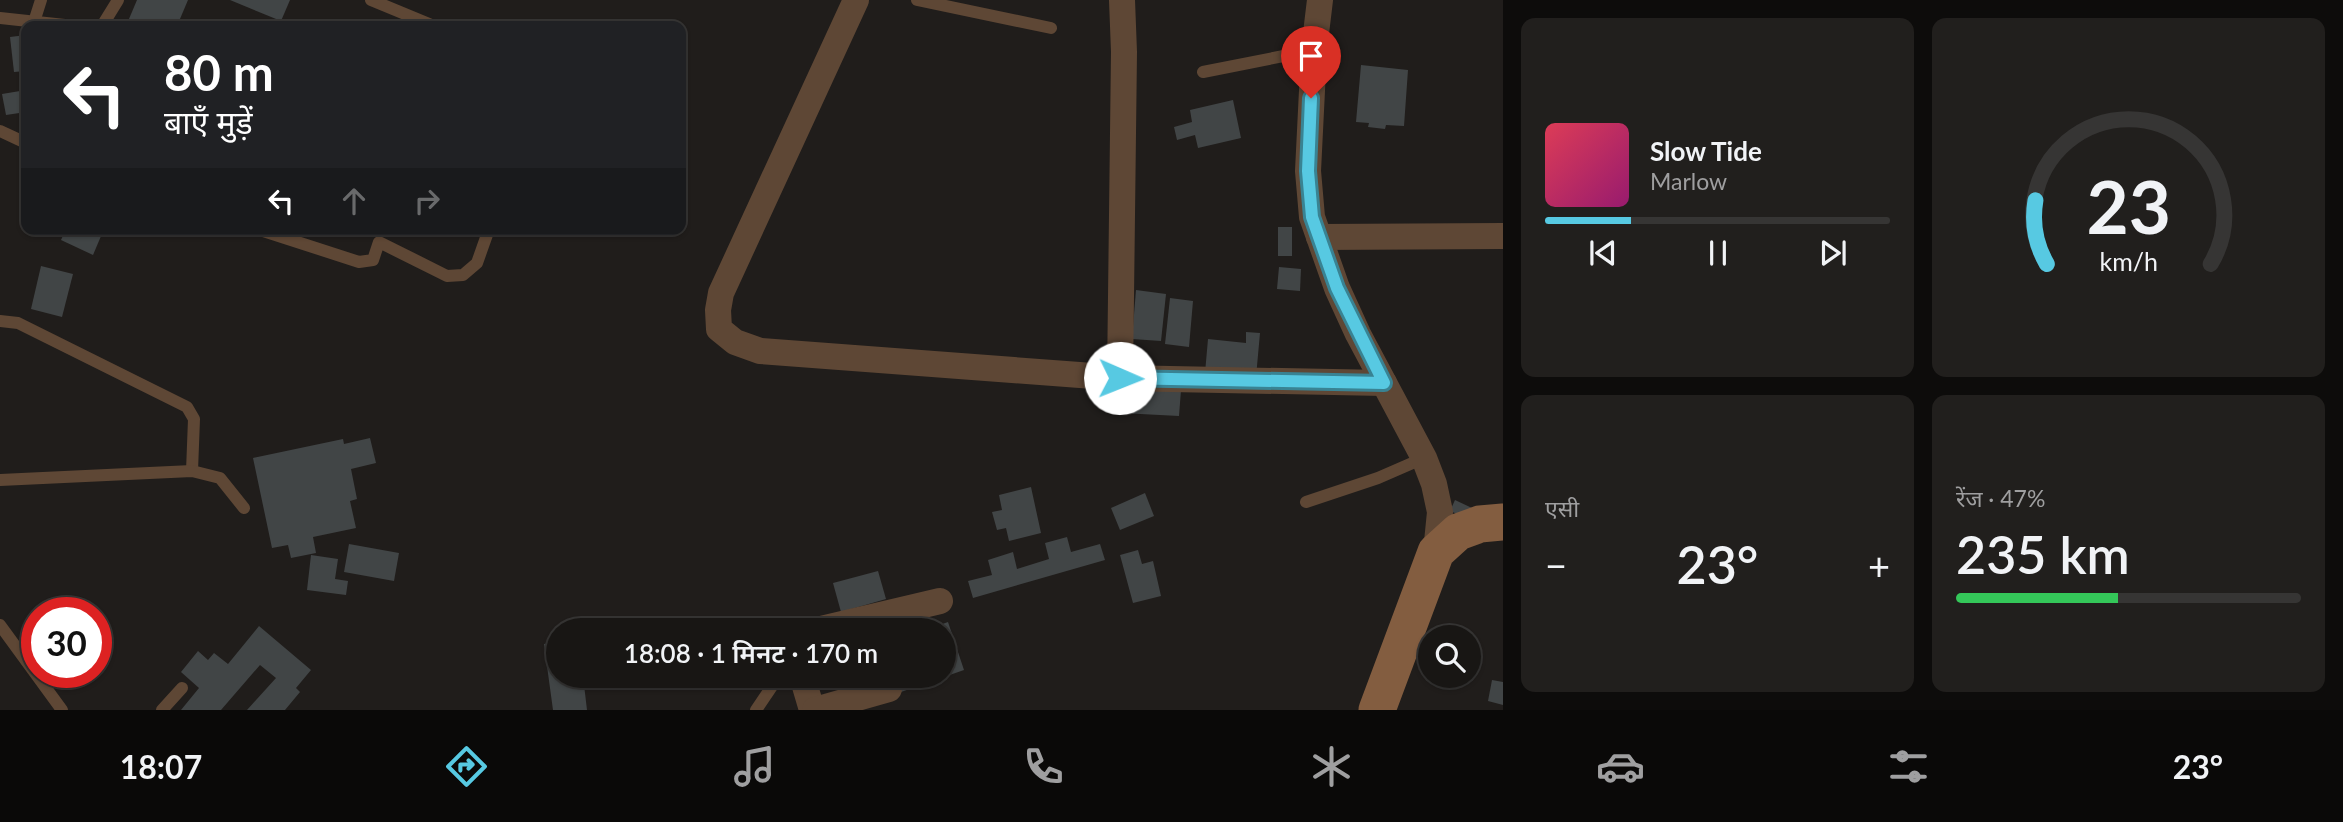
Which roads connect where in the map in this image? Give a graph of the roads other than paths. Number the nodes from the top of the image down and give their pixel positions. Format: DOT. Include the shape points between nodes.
graph roads {
  1 [pos="41,0"];
  2 [pos="118,0"];
  3 [pos="371,0"];
  4 [pos="856,0"];
  5 [pos="917,0"];
  6 [pos="1122,0"];
  7 [pos="1320,0"];
  8 [pos="0,18"];
  9 [pos="26,21"];
  10 [pos="34,21"];
  11 [pos="105,21"];
  12 [pos="422,21"];
  13 [pos="1051,28"];
  14 [pos="1314,50"];
  15 [pos="1203,72"];
  16 [pos="0,131"];
  17 [pos="21,141"];
  18 [pos="276,235"];
  19 [pos="487,235"];
  20 [pos="381,236"];
  21 [pos="1503,236"];
  22 [pos="1319,237"];
  23 [pos="0,321"];
  24 [pos="1120,378"];
  25 [pos="1384,383"];
  26 [pos="1424,458"];
  27 [pos="192,471"];
  28 [pos="0,480"];
  29 [pos="1306,502"];
  30 [pos="244,508"];
  31 [pos="1503,522"];
  32 [pos="1436,552"];
  33 [pos="940,601"];
  34 [pos="868,618"];
  35 [pos="0,625"];
  36 [pos="182,688"];
  37 [pos="771,688"];
  38 [pos="806,688"];
  39 [pos="888,689"];
  40 [pos="61,710"];
  41 [pos="162,710"];
  42 [pos="756,710"];
  43 [pos="813,710"];
  44 [pos="1377,710"];
  1 -- 10 [label="lane"];
  2 -- 11 [label="lane"];
  3 -- 12 [label="lane"];
  4 -- 24 [label="street" via="721,293 719,329 735,342 760,351"];
  5 -- 13 [label="lane"];
  6 -- 24 [label="street"];
  7 -- 14 [label="street"];
  8 -- 9 [label="lane"];
  14 -- 15 [label="lane"];
  14 -- 22 [label="street" via="1308,182"];
  16 -- 17 [label="lane"];
  18 -- 20 [label="lane" via="359,262 373,260"];
  19 -- 20 [label="lane" via="477,263 463,275 447,276"];
  21 -- 22 [label="street"];
  22 -- 25 [label="street" via="1337,288"];
  23 -- 27 [label="lane" via="18,323 187,407 194,419"];
  24 -- 25 [label="street"];
  25 -- 26 [label="street"];
  26 -- 29 [label="lane"];
  26 -- 32 [label="street" via="1440,512"];
  27 -- 28 [label="lane"];
  27 -- 30 [label="lane" via="220,478"];
  31 -- 32 [label="main road" via="1480,524 1458,533"];
  32 -- 44 [label="main road"];
  33 -- 34 [label="street"];
  35 -- 40 [label="lane"];
  36 -- 41 [label="lane"];
  37 -- 42 [label="lane"];
  38 -- 43 [label="street"];
  39 -- 43 [label="street"];
}
